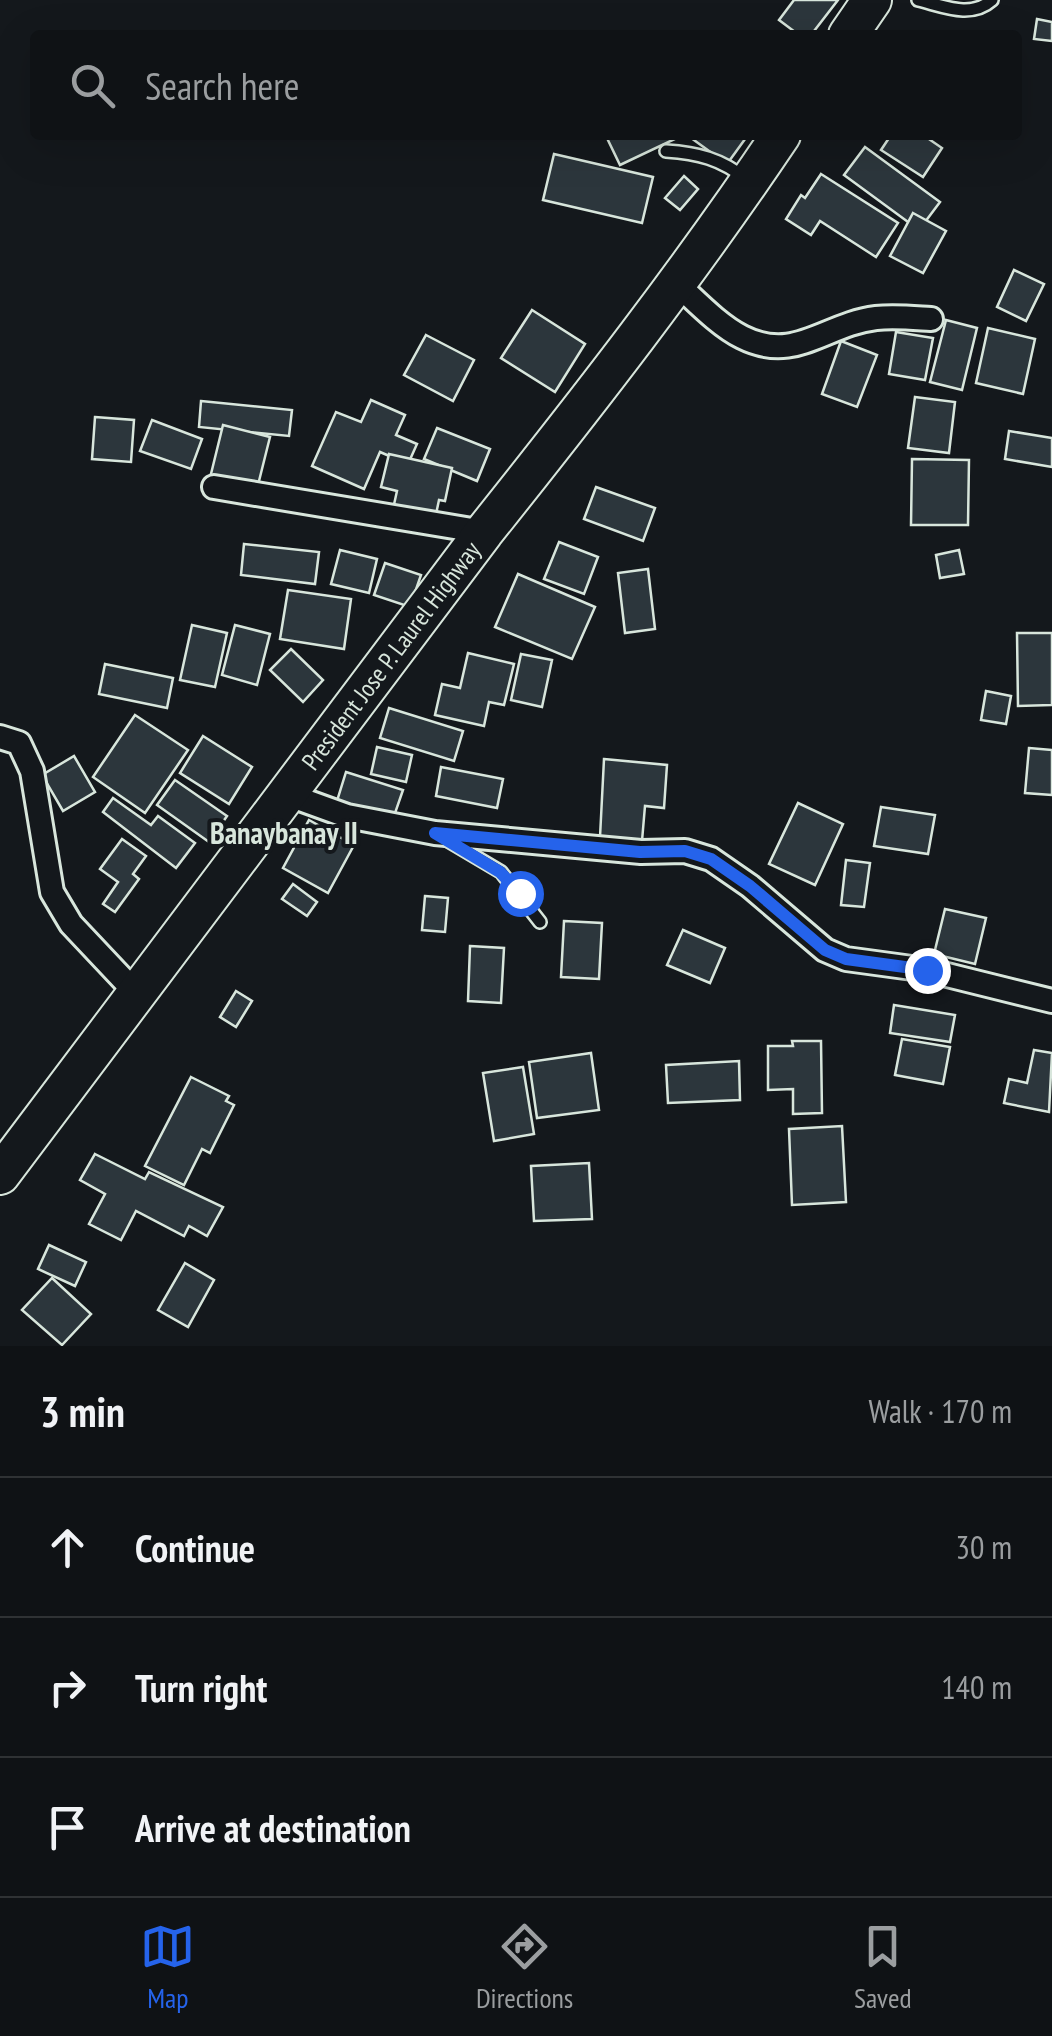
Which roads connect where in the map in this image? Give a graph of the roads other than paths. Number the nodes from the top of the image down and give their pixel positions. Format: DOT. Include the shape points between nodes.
graph roads {
  1 [pos="918,0"];
  2 [pos="992,0"];
  3 [pos="778,140"];
  4 [pos="666,151"];
  5 [pos="750,182"];
  6 [pos="675,282"];
  7 [pos="931,318"];
  8 [pos="214,487"];
  9 [pos="484,532"];
  10 [pos="0,737"];
  11 [pos="289,794"];
  12 [pos="435,833"];
  13 [pos="540,922"];
  14 [pos="136,993"];
  15 [pos="1052,1001"];
  16 [pos="0,1175"];
  1 -- 2 [label="lane" via="964,11"];
  3 -- 5 [label="highway, President Jose P. Laurel Highway"];
  4 -- 5 [label="lane" via="699,153"];
  5 -- 6 [label="highway, President Jose P. Laurel Highway"];
  6 -- 7 [label="street" via="739,336 768,347 794,347 876,318"];
  6 -- 9 [label="highway, President Jose P. Laurel Highway"];
  8 -- 9 [label="street"];
  9 -- 11 [label="highway, President Jose P. Laurel Highway"];
  10 -- 14 [label="street" via="19,743 32,771 52,892 71,924"];
  11 -- 12 [label="street" via="347,816"];
  11 -- 14 [label="highway, President Jose P. Laurel Highway"];
  12 -- 13 [label="lane" via="500,872"];
  12 -- 15 [label="street" via="685,851 711,859 825,950 846,959 927,970"];
  14 -- 16 [label="highway, President Jose P. Laurel Highway"];
}
